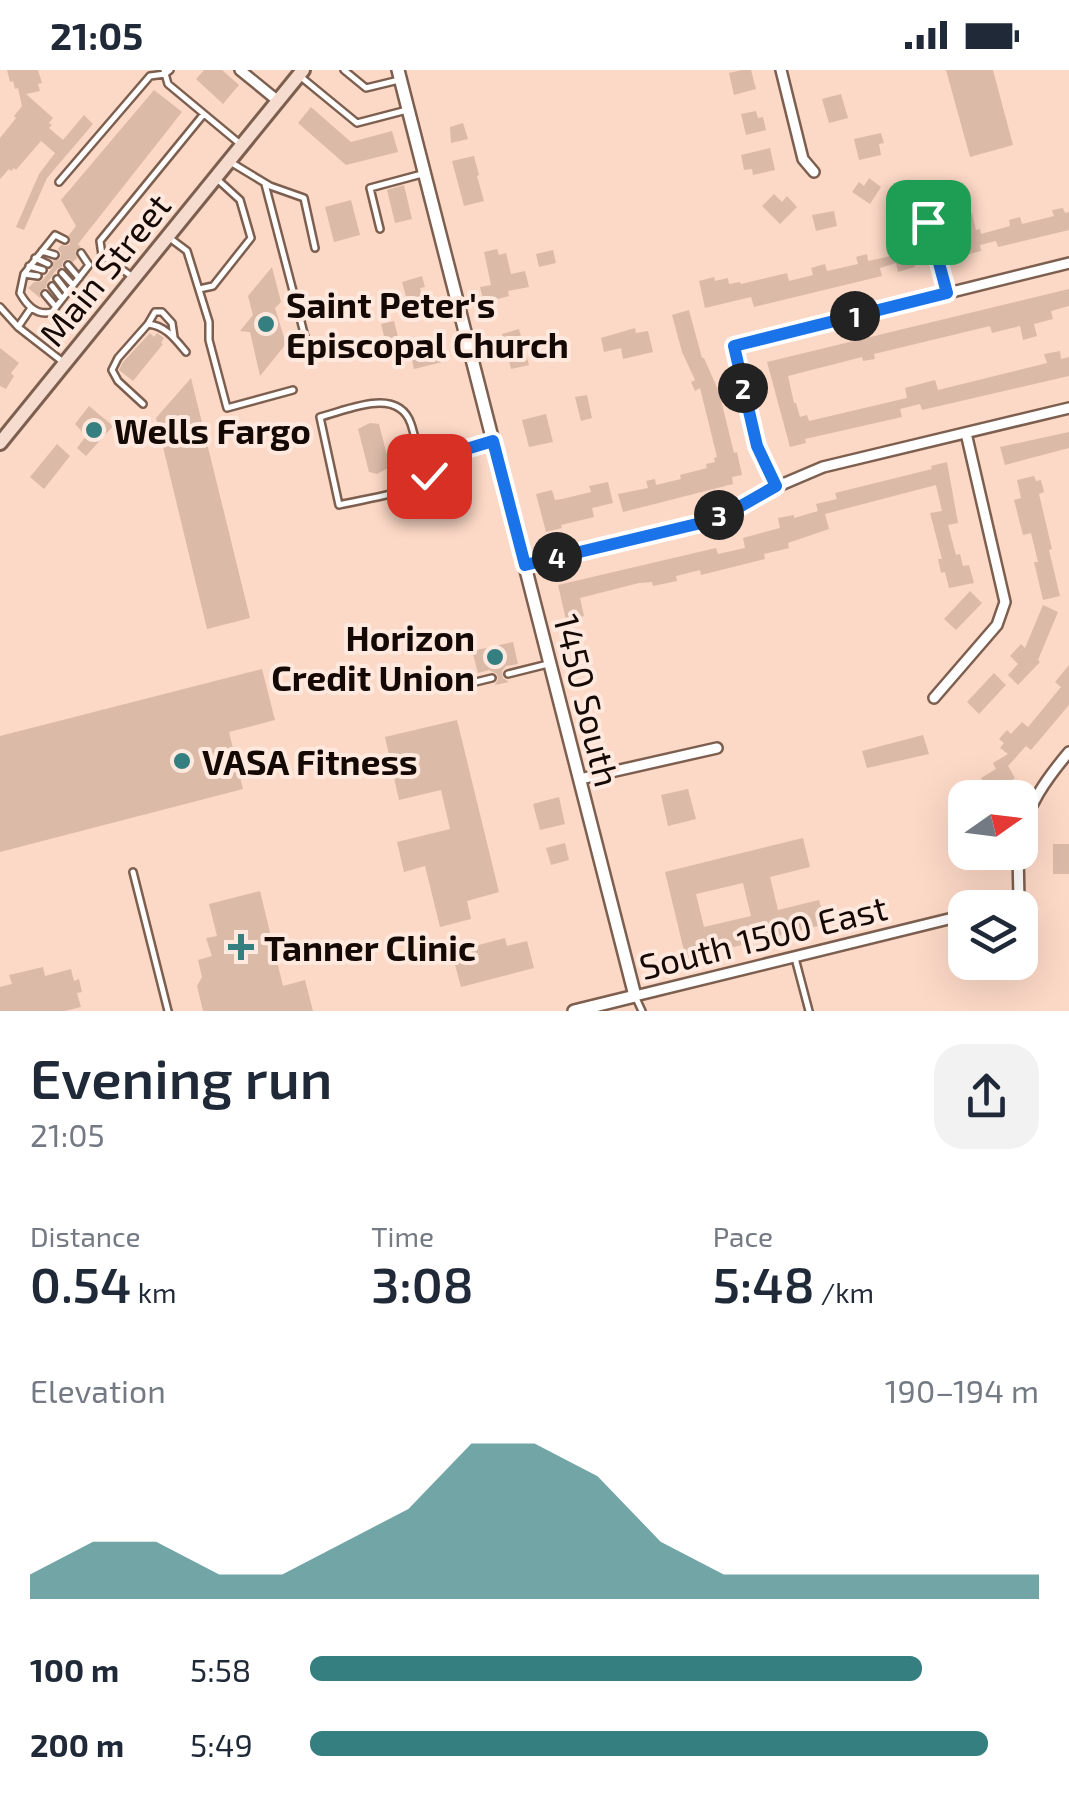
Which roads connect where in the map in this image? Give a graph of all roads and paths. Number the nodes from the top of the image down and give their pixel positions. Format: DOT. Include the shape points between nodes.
graph roads {
  1 [pos="240,70"];
  2 [pos="344,70"];
  3 [pos="780,70"];
  4 [pos="166,71"];
  5 [pos="301,72"];
  6 [pos="399,75"];
  7 [pos="278,101"];
  8 [pos="408,110"];
  9 [pos="203,115"];
  10 [pos="242,146"];
  11 [pos="230,162"];
  12 [pos="814,172"];
  13 [pos="424,174"];
  14 [pos="216,179"];
  15 [pos="59,182"];
  16 [pos="265,184"];
  17 [pos="928,222"];
  18 [pos="380,229"];
  19 [pos="168,238"];
  20 [pos="65,240"];
  21 [pos="315,248"];
  22 [pos="42,250"];
  23 [pos="81,253"];
  24 [pos="55,255"];
  25 [pos="36,258"];
  26 [pos="1069,263"];
  27 [pos="68,265"];
  28 [pos="29,266"];
  29 [pos="24,274"];
  30 [pos="38,276"];
  31 [pos="79,278"];
  32 [pos="134,278"];
  33 [pos="21,282"];
  34 [pos="31,285"];
  35 [pos="73,285"];
  36 [pos="52,286"];
  37 [pos="199,289"];
  38 [pos="947,293"];
  39 [pos="45,294"];
  40 [pos="65,296"];
  41 [pos="56,306"];
  42 [pos="32,308"];
  43 [pos="0,310"];
  44 [pos="148,324"];
  45 [pos="18,327"];
  46 [pos="174,337"];
  47 [pos="186,352"];
  48 [pos="311,360"];
  49 [pos="65,364"];
  50 [pos="293,390"];
  51 [pos="143,404"];
  52 [pos="1069,408"];
  53 [pos="966,433"];
  54 [pos="493,441"];
  55 [pos="0,443"];
  56 [pos="429,476"];
  57 [pos="776,486"];
  58 [pos="525,565"];
  59 [pos="550,664"];
  60 [pos="508,674"];
  61 [pos="492,678"];
  62 [pos="451,688"];
  63 [pos="934,698"];
  64 [pos="717,748"];
  65 [pos="1069,752"];
  66 [pos="580,779"];
  67 [pos="1038,795"];
  68 [pos="134,872"];
  69 [pos="948,919"];
  70 [pos="795,958"];
  71 [pos="635,996"];
  72 [pos="168,1011"];
  73 [pos="574,1011"];
  74 [pos="642,1011"];
  75 [pos="810,1011"];
  1 -- 7 [label="street"];
  2 -- 6 [label="lane" via="366,88"];
  3 -- 12 [label="street" via="803,158"];
  4 -- 9 [label="lane" via="168,84"];
  4 -- 15 [label="lane" via="150,76"];
  5 -- 7 [label="main road, Main Street"];
  5 -- 8 [label="lane" via="356,123"];
  6 -- 8 [label="street, 1450 South"];
  7 -- 10 [label="main road, Main Street"];
  8 -- 13 [label="street, 1450 South"];
  9 -- 10 [label="lane"];
  9 -- 32 [label="lane" via="100,241 102,255"];
  10 -- 11 [label="main road, Main Street"];
  11 -- 14 [label="main road, Main Street"];
  11 -- 16 [label="lane"];
  13 -- 18 [label="lane" via="370,188"];
  13 -- 54 [label="street, 1450 South"];
  14 -- 19 [label="main road, Main Street"];
  14 -- 37 [label="lane" via="240,200 251,238 212,286"];
  16 -- 21 [label="lane" via="304,198"];
  16 -- 48 [label="lane"];
  17 -- 38 [label="street"];
  19 -- 32 [label="main road, Main Street"];
  19 -- 37 [label="lane" via="188,252"];
  20 -- 22 [label="lane" via="55,235"];
  22 -- 24 [label="lane"];
  22 -- 25 [label="lane"];
  23 -- 31 [label="lane" via="89,265"];
  25 -- 28 [label="lane"];
  25 -- 28 [label="lane" via="46,267"];
  26 -- 38 [label="street"];
  27 -- 31 [label="lane"];
  28 -- 29 [label="lane"];
  29 -- 30 [label="lane"];
  29 -- 33 [label="lane"];
  31 -- 35 [label="lane"];
  32 -- 49 [label="main road, Main Street"];
  33 -- 34 [label="lane"];
  33 -- 42 [label="lane" via="20,293"];
  35 -- 40 [label="lane"];
  35 -- 40 [label="lane" via="60,276"];
  36 -- 40 [label="lane"];
  37 -- 50 [label="lane" via="227,408"];
  38 -- 57 [label="street" via="734,346 757,446"];
  39 -- 41 [label="lane"];
  40 -- 41 [label="lane"];
  41 -- 42 [label="lane" via="45,314"];
  42 -- 45 [label="lane"];
  43 -- 45 [label="lane"];
  44 -- 46 [label="lane"];
  44 -- 46 [label="lane" via="162,312"];
  44 -- 51 [label="lane" via="112,370"];
  45 -- 49 [label="lane"];
  46 -- 47 [label="lane"];
  49 -- 55 [label="main road, Main Street"];
  52 -- 53 [label="street"];
  53 -- 57 [label="street" via="823,467"];
  53 -- 63 [label="street" via="1004,602 997,626"];
  54 -- 56 [label="lane" via="463,450"];
  54 -- 58 [label="street, 1450 South"];
  56 -- 56 [label="lane" via="340,505 320,417 394,403 410,421"];
  57 -- 58 [label="street" via="701,523"];
  58 -- 59 [label="street, 1450 South"];
  59 -- 60 [label="lane"];
  59 -- 66 [label="street, 1450 South"];
  61 -- 62 [label="lane"];
  64 -- 66 [label="street"];
  65 -- 67 [label="street"];
  66 -- 71 [label="street, 1450 South"];
  68 -- 72 [label="lane"];
  69 -- 70 [label="street, South 1500 East"];
  70 -- 71 [label="street, South 1500 East"];
  70 -- 75 [label="lane"];
  71 -- 73 [label="street, South 1500 East"];
  71 -- 74 [label="lane"];
}
